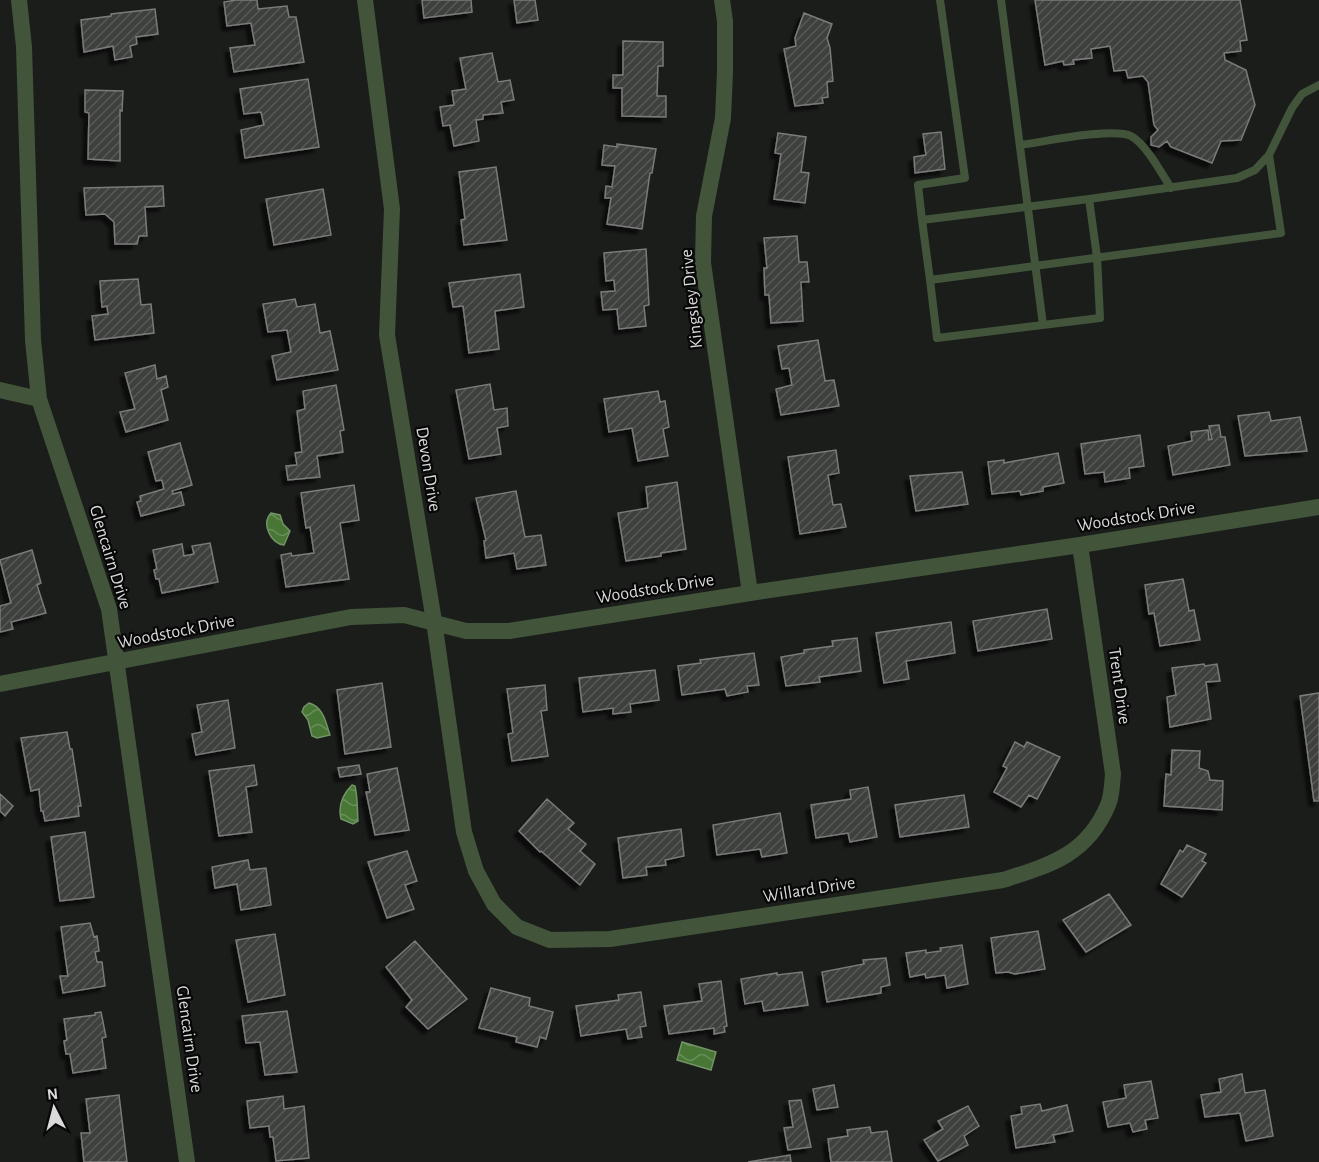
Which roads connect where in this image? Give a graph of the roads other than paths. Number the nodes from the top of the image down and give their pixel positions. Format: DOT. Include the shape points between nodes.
graph roads {
  1 [pos="19,0"];
  2 [pos="365,0"];
  3 [pos="722,0"];
  4 [pos="940,0"];
  5 [pos="1001,0"];
  6 [pos="1319,85"];
  7 [pos="1020,145"];
  8 [pos="1269,155"];
  9 [pos="1171,188"];
  10 [pos="1089,199"];
  11 [pos="1028,206"];
  12 [pos="922,220"];
  13 [pos="1097,258"];
  14 [pos="1035,266"];
  15 [pos="930,280"];
  16 [pos="1043,325"];
  17 [pos="0,390"];
  18 [pos="39,399"];
  19 [pos="1319,507"];
  20 [pos="1080,545"];
  21 [pos="750,593"];
  22 [pos="434,621"];
  23 [pos="118,663"];
  24 [pos="0,684"];
  25 [pos="1095,829"];
  26 [pos="517,927"];
  27 [pos="187,1162"];
  1 -- 18 [label="street, Glencairn Drive" via="24,47 33,340"];
  2 -- 22 [label="street, Devon Drive" via="392,209 387,335"];
  3 -- 21 [label="street, Kingsley Drive" via="723,118 704,216 703,263"];
  4 -- 12 [label="lane" via="965,178 918,185"];
  5 -- 7 [label="lane"];
  6 -- 8 [label="lane" via="1302,94"];
  7 -- 9 [label="lane" via="1115,133 1131,136"];
  7 -- 11 [label="lane"];
  8 -- 9 [label="lane" via="1255,170 1237,178"];
  8 -- 13 [label="lane" via="1281,233"];
  9 -- 10 [label="lane"];
  10 -- 11 [label="lane"];
  10 -- 13 [label="lane"];
  11 -- 12 [label="lane"];
  11 -- 14 [label="lane"];
  12 -- 15 [label="lane"];
  13 -- 14 [label="lane"];
  13 -- 16 [label="lane" via="1100,318"];
  14 -- 15 [label="lane"];
  14 -- 16 [label="lane"];
  15 -- 16 [label="lane" via="937,338"];
  17 -- 18 [label="street"];
  18 -- 23 [label="street, Glencairn Drive" via="109,609"];
  19 -- 20 [label="street, Woodstock Drive"];
  20 -- 21 [label="street, Woodstock Drive"];
  20 -- 25 [label="street, Trent Drive" via="1113,774 1109,804"];
  21 -- 22 [label="street, Woodstock Drive" via="508,632 466,631"];
  22 -- 23 [label="street, Woodstock Drive" via="404,615 351,617"];
  22 -- 26 [label="street, Devon Drive" via="464,832 476,871 494,904"];
  23 -- 24 [label="street, Woodstock Drive"];
  23 -- 27 [label="street, Glencairn Drive"];
  25 -- 26 [label="street, Willard Drive" via="1076,850 1048,866 1003,880 610,939 550,940"];
}
